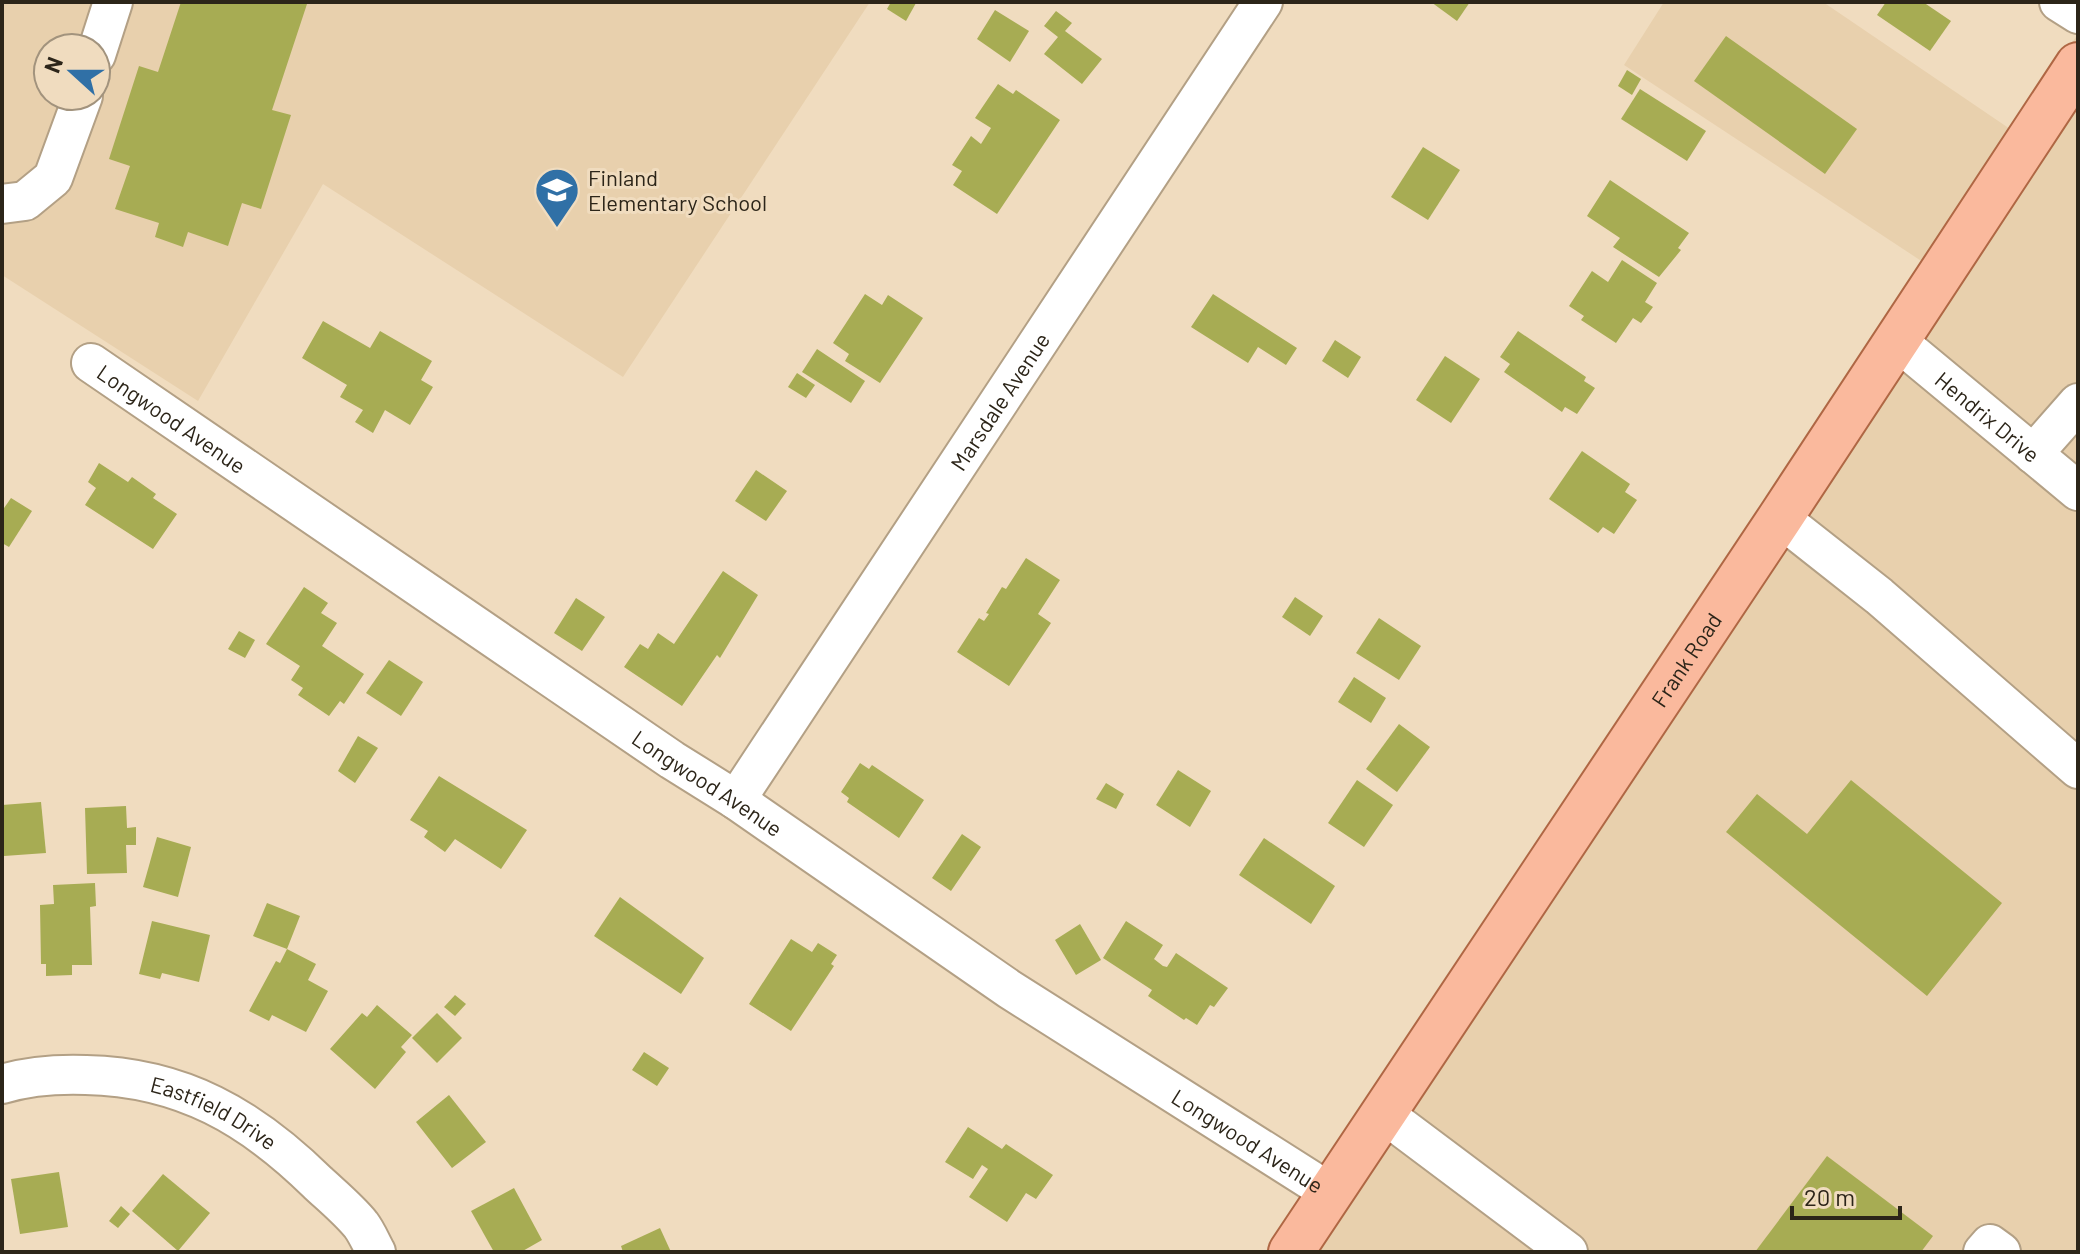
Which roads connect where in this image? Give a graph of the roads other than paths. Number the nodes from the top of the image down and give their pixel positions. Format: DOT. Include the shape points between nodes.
graph roads {
  1 [pos="113,2"];
  2 [pos="1263,2"];
  3 [pos="2059,2"];
  4 [pos="2078,14"];
  5 [pos="103,32"];
  6 [pos="2078,65"];
  7 [pos="77,112"];
  8 [pos="2,204"];
  9 [pos="1897,341"];
  10 [pos="91,363"];
  11 [pos="2078,403"];
  12 [pos="2033,454"];
  13 [pos="2078,491"];
  14 [pos="1780,518"];
  15 [pos="2078,769"];
  16 [pos="736,800"];
  17 [pos="2,1084"];
  18 [pos="1384,1114"];
  19 [pos="1331,1193"];
  20 [pos="376,1252"];
  21 [pos="1291,1252"];
  22 [pos="1568,1252"];
  23 [pos="1983,1252"];
  24 [pos="2001,1252"];
  1 -- 5 [label="street"];
  2 -- 16 [label="street, Marsdale Avenue"];
  3 -- 4 [label="street"];
  6 -- 9 [label="main road, Frank Road"];
  7 -- 8 [label="street" via="53,178 25,201"];
  9 -- 12 [label="street, Hendrix Drive"];
  9 -- 14 [label="main road, Frank Road"];
  10 -- 16 [label="street, Longwood Avenue"];
  11 -- 12 [label="street"];
  12 -- 13 [label="street, Hendrix Drive"];
  14 -- 15 [label="street" via="1879,596"];
  14 -- 18 [label="main road, Frank Road"];
  16 -- 19 [label="street, Longwood Avenue" via="1009,989"];
  17 -- 20 [label="street, Eastfield Drive" via="58,1074 114,1076 165,1085 215,1105 264,1134 309,1174 361,1226"];
  18 -- 19 [label="main road, Frank Road"];
  18 -- 22 [label="street"];
  19 -- 21 [label="main road, Frank Road"];
  23 -- 24 [label="street" via="1990,1244"];
}
